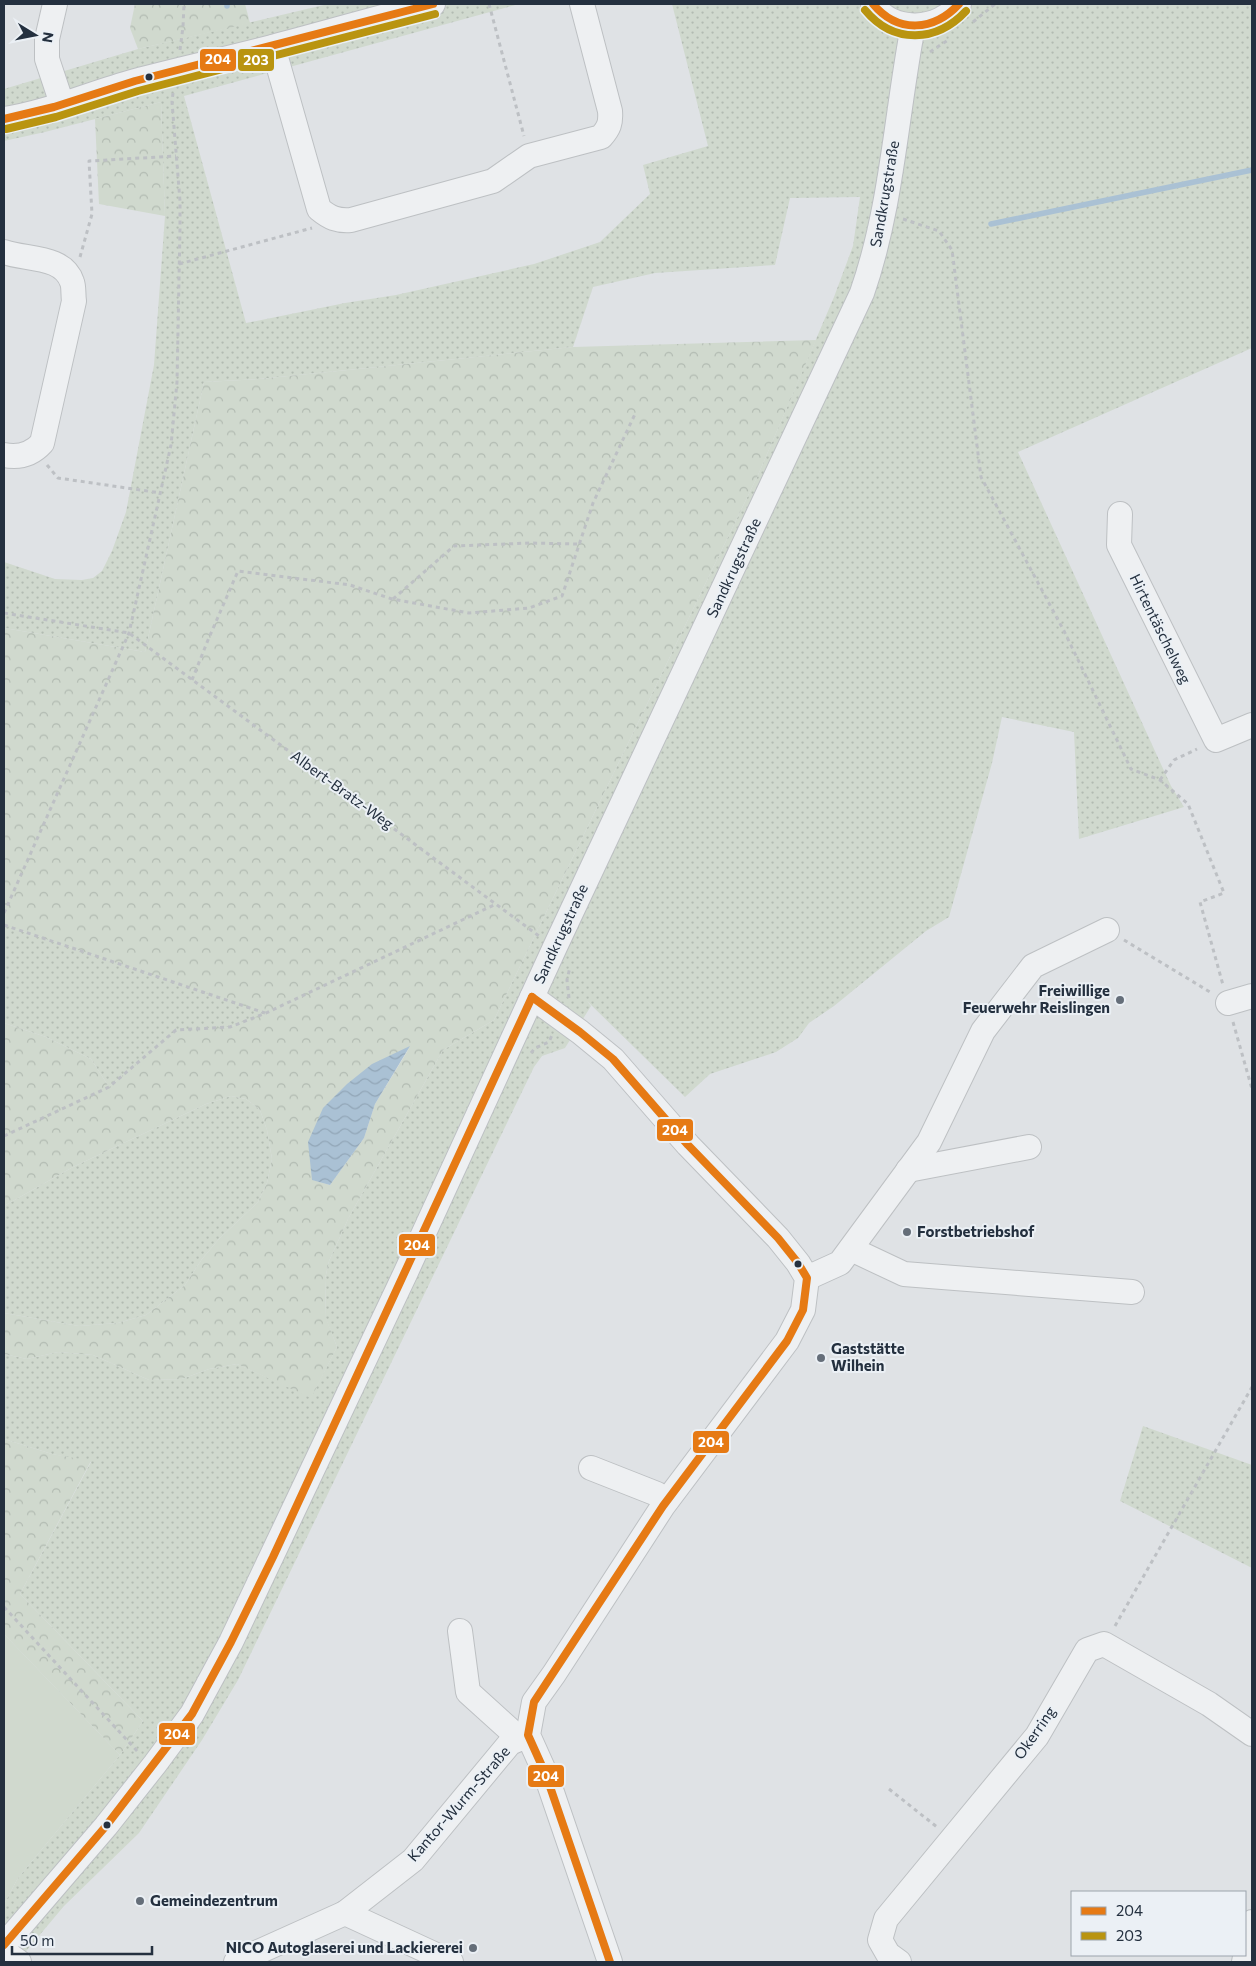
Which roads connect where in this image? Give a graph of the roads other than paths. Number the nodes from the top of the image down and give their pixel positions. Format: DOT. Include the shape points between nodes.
graph roads {
  1 [pos="55,4"];
  2 [pos="433,4"];
  3 [pos="582,4"];
  4 [pos="872,4"];
  5 [pos="959,4"];
  6 [pos="350,14"];
  7 [pos="913,26"];
  8 [pos="273,47"];
  9 [pos="62,104"];
  10 [pos="4,120"];
  11 [pos="4,252"];
  12 [pos="4,455"];
  13 [pos="1120,514"];
  14 [pos="1252,725"];
  15 [pos="1107,930"];
  16 [pos="1252,996"];
  17 [pos="532,997"];
  18 [pos="1228,1003"];
  19 [pos="1029,1147"];
  20 [pos="908,1170"];
  21 [pos="851,1249"];
  22 [pos="807,1278"];
  23 [pos="1132,1292"];
  24 [pos="591,1468"];
  25 [pos="667,1500"];
  26 [pos="460,1631"];
  27 [pos="1252,1734"];
  28 [pos="524,1737"];
  29 [pos="345,1913"];
  30 [pos="1252,1922"];
  31 [pos="4,1945"];
  32 [pos="1246,1952"];
  33 [pos="4,1956"];
  34 [pos="19,1962"];
  35 [pos="236,1962"];
  36 [pos="451,1962"];
  37 [pos="610,1962"];
  38 [pos="899,1962"];
  1 -- 9 [label="street" via="47,39 47,58"];
  2 -- 6 [label="street"];
  3 -- 8 [label="street" via="610,111 611,123 601,137 529,156 494,180 351,220 339,221 319,208"];
  4 -- 7 [label="street" via="889,19"];
  5 -- 7 [label="street" via="941,19"];
  6 -- 8 [label="street"];
  7 -- 17 [label="street, Sandkrugstraße" via="882,223 862,293"];
  8 -- 9 [label="street" via="176,70"];
  9 -- 10 [label="street"];
  11 -- 12 [label="street" via="56,263 73,283 74,301 42,443 35,451 18,456"];
  13 -- 14 [label="street, Hirtentäschelweg" via="1119,545 1216,740"];
  15 -- 20 [label="street" via="1032,966 983,1032 929,1142"];
  16 -- 18 [label="street"];
  17 -- 22 [label="street" via="613,1059 688,1145 778,1238"];
  17 -- 31 [label="street, Sandkrugstraße" via="272,1557 192,1714 106,1826"];
  19 -- 20 [label="street"];
  20 -- 21 [label="street"];
  21 -- 22 [label="street" via="840,1263"];
  21 -- 23 [label="street" via="904,1274"];
  22 -- 25 [label="street" via="803,1310 787,1340"];
  24 -- 25 [label="street"];
  25 -- 28 [label="street" via="534,1702"];
  26 -- 28 [label="street" via="468,1692"];
  27 -- 38 [label="street, Okerring" via="1209,1704 1104,1644 1087,1650 1037,1736 886,1919 880,1940 888,1954"];
  28 -- 29 [label="street, Kantor-Wurm-Straße" via="510,1743 413,1860"];
  28 -- 37 [label="street" via="546,1775"];
  29 -- 35 [label="street, Kantor-Wurm-Straße"];
  29 -- 36 [label="street"];
  30 -- 32 [label="street"];
  33 -- 34 [label="street"];
}
